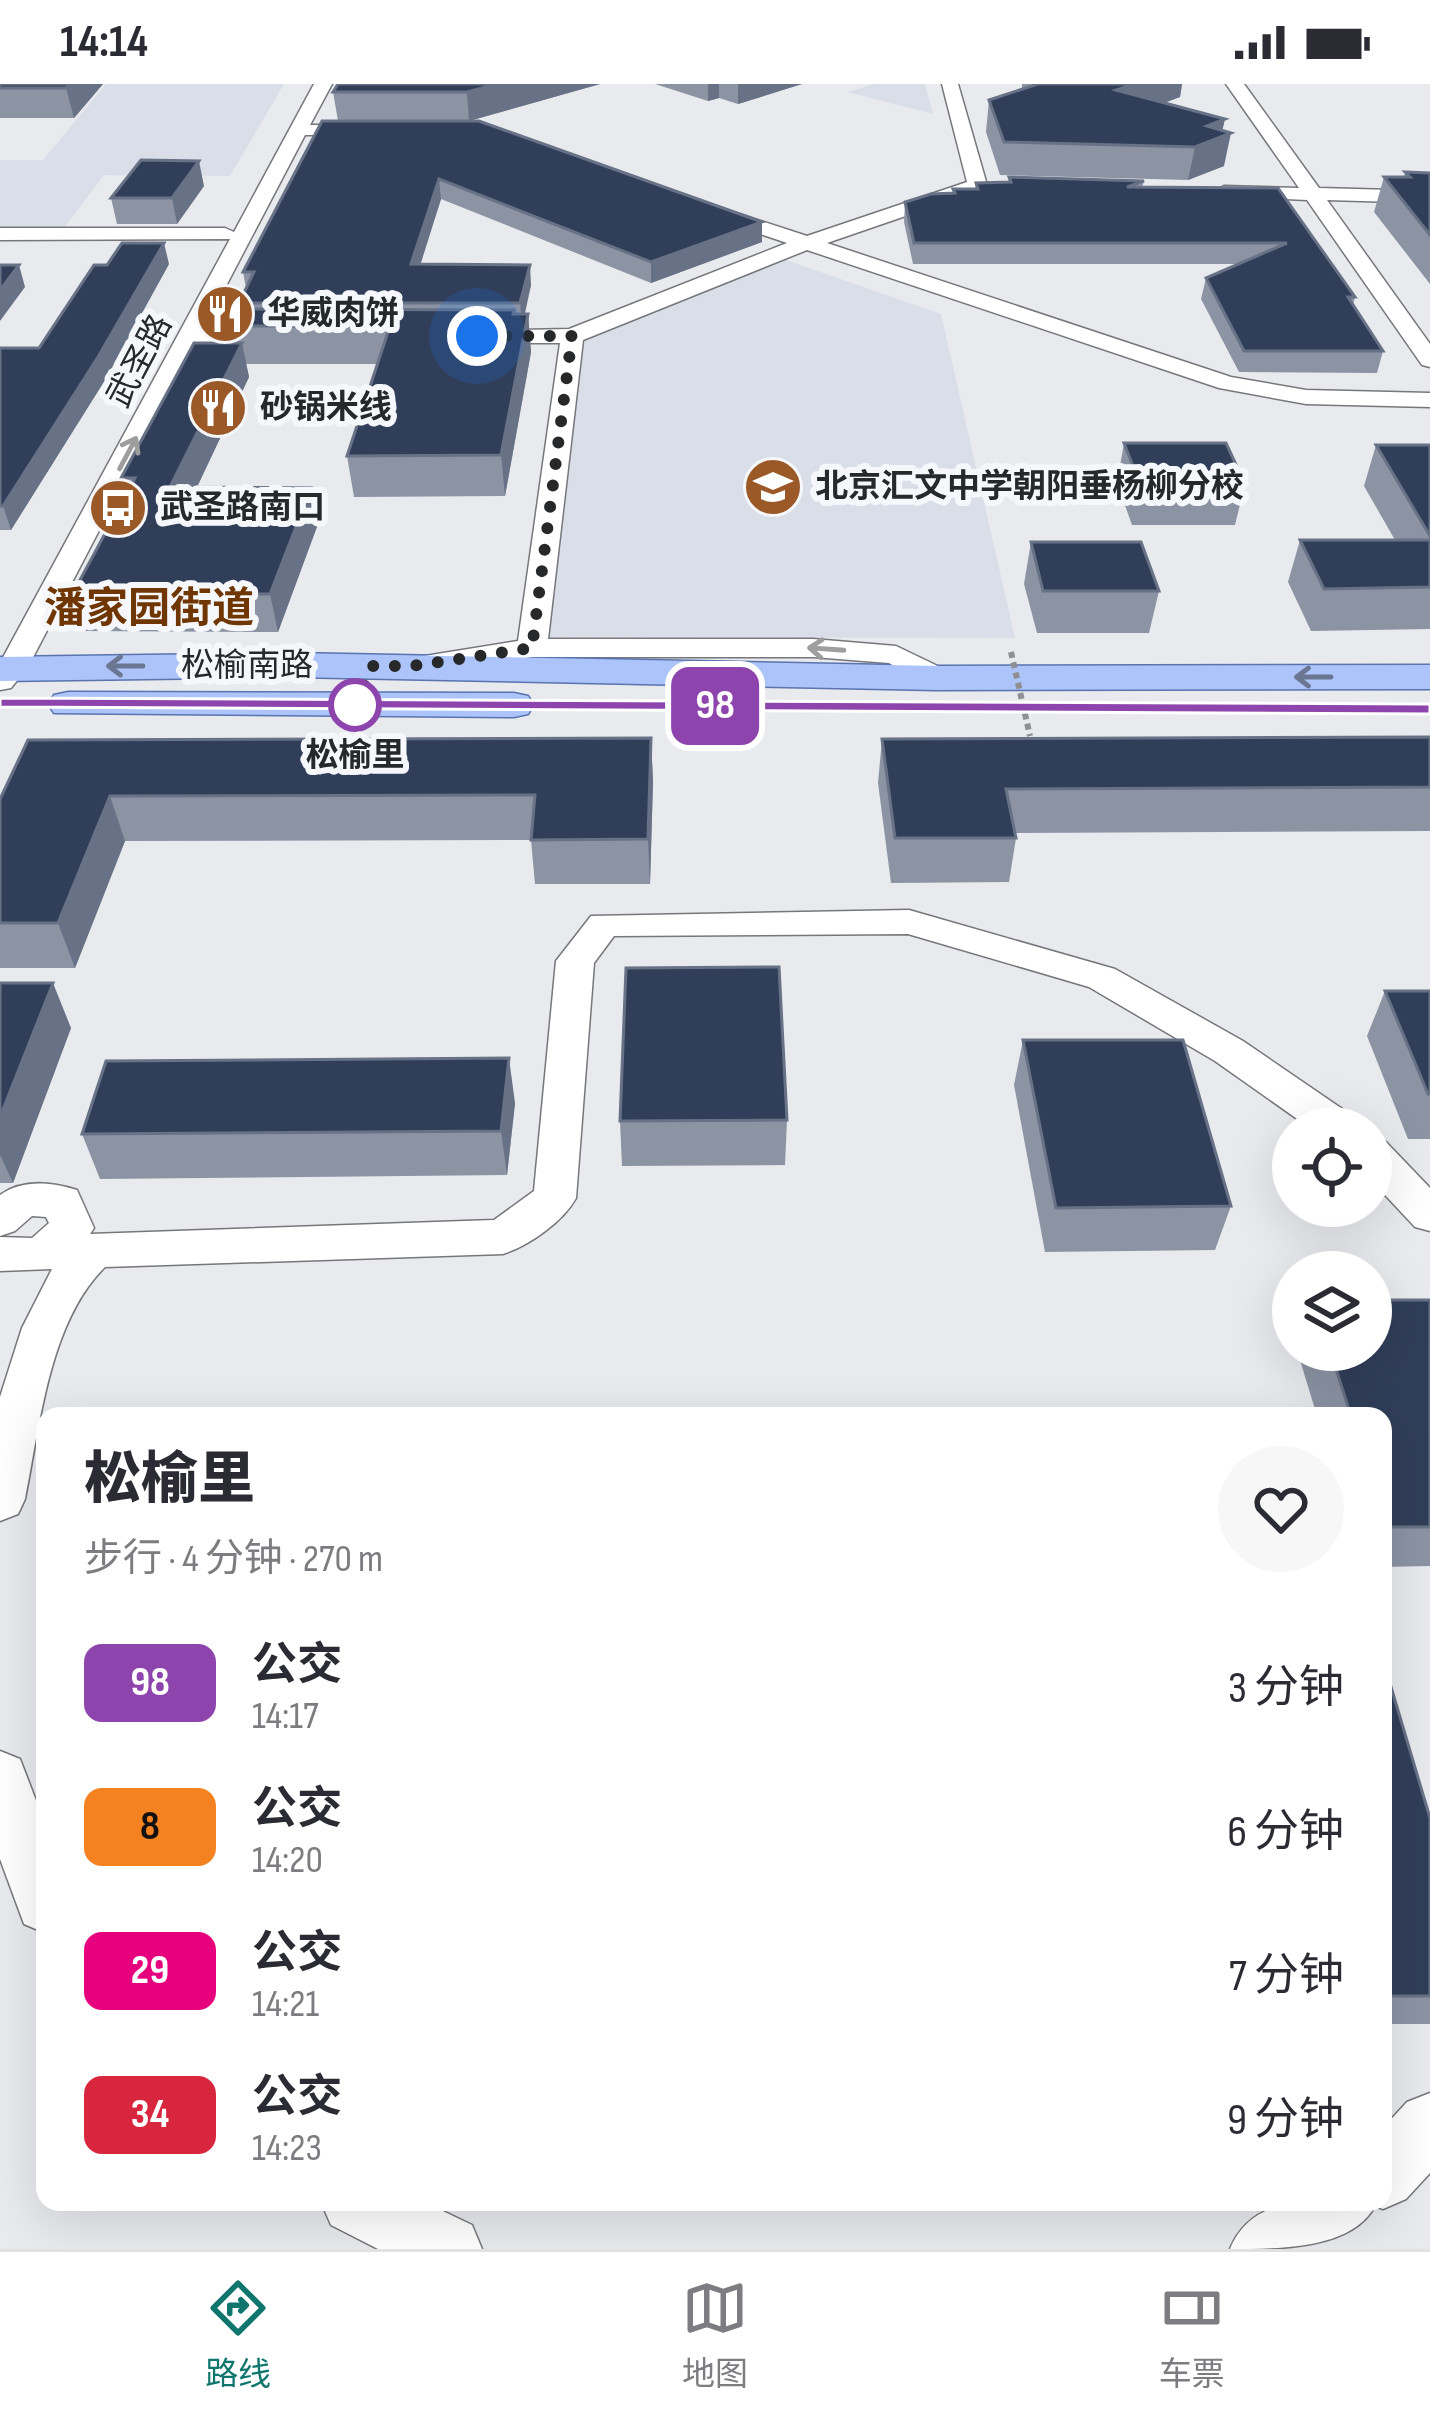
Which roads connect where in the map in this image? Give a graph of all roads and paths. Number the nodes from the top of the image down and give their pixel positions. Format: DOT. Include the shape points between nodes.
graph roads {
  1 [pos="308,84"];
  2 [pos="323,84"];
  3 [pos="950,84"];
  4 [pos="1235,84"];
  5 [pos="298,130"];
  6 [pos="405,130"];
  7 [pos="977,185"];
  8 [pos="1001,186"];
  9 [pos="1192,191"];
  10 [pos="1311,194"];
  11 [pos="1430,197"];
  12 [pos="690,203"];
  13 [pos="0,234"];
  14 [pos="225,234"];
  15 [pos="801,244"];
  16 [pos="191,335"];
  17 [pos="286,335"];
  18 [pos="453,336"];
  19 [pos="572,336"];
  20 [pos="1430,360"];
  21 [pos="1430,400"];
  22 [pos="532,648"];
  23 [pos="1011,652"];
  24 [pos="412,666"];
  25 [pos="3,672"];
  26 [pos="1430,677"];
  27 [pos="937,678"];
  28 [pos="1430,709"];
  29 [pos="1030,736"];
  30 [pos="1309,1107"];
  31 [pos="1392,1171"];
  32 [pos="1423,1198"];
  33 [pos="0,1219"];
  34 [pos="77,1244"];
  35 [pos="0,1254"];
  36 [pos="0,1499"];
  37 [pos="0,1779"];
  38 [pos="36,1878"];
  39 [pos="1430,2125"];
  40 [pos="1392,2166"];
  41 [pos="372,2211"];
  42 [pos="1328,2211"];
  43 [pos="448,2249"];
  44 [pos="1263,2249"];
  1 -- 14 [label="street, 武圣路"];
  2 -- 5 [label="street, 武圣路"];
  3 -- 7 [label="street"];
  4 -- 10 [label="street"];
  5 -- 6 [label="street"];
  5 -- 16 [label="street, 武圣路"];
  7 -- 8 [label="street"];
  7 -- 15 [label="street"];
  9 -- 10 [label="street"];
  10 -- 11 [label="street"];
  10 -- 20 [label="street"];
  12 -- 15 [label="street"];
  13 -- 14 [label="street"];
  14 -- 25 [label="street, 武圣路"];
  15 -- 19 [label="street"];
  15 -- 21 [label="street" via="1227,382 1306,397"];
  16 -- 17 [label="street"];
  25 -- 16 [label="street, 武圣路, one-way"];
  18 -- 19 [label="street"];
  19 -- 22 [label="street"];
  22 -- 24 [label="street"];
  27 -- 22 [label="street, one-way" via="896,655 813,648"];
  23 -- 29 [label="path, bridge"];
  24 -- 25 [label="main road, 松榆南路, one-way"];
  24 -- 27 [label="main road, 松榆南路"];
  25 -- 28 [label="main road, 松榆南路"];
  26 -- 27 [label="main road, 松榆南路, one-way"];
  30 -- 34 [label="street" via="1102,978 909,922 604,924 575,961 555,1198 502,1237"];
  31 -- 32 [label="street"];
  33 -- 34 [label="street" via="23,1200 62,1201"];
  34 -- 35 [label="street" via="41,1255"];
  34 -- 36 [label="street" via="31,1367"];
  37 -- 38 [label="street"];
  39 -- 40 [label="street"];
  41 -- 43 [label="street"];
  42 -- 44 [label="street"];
}
